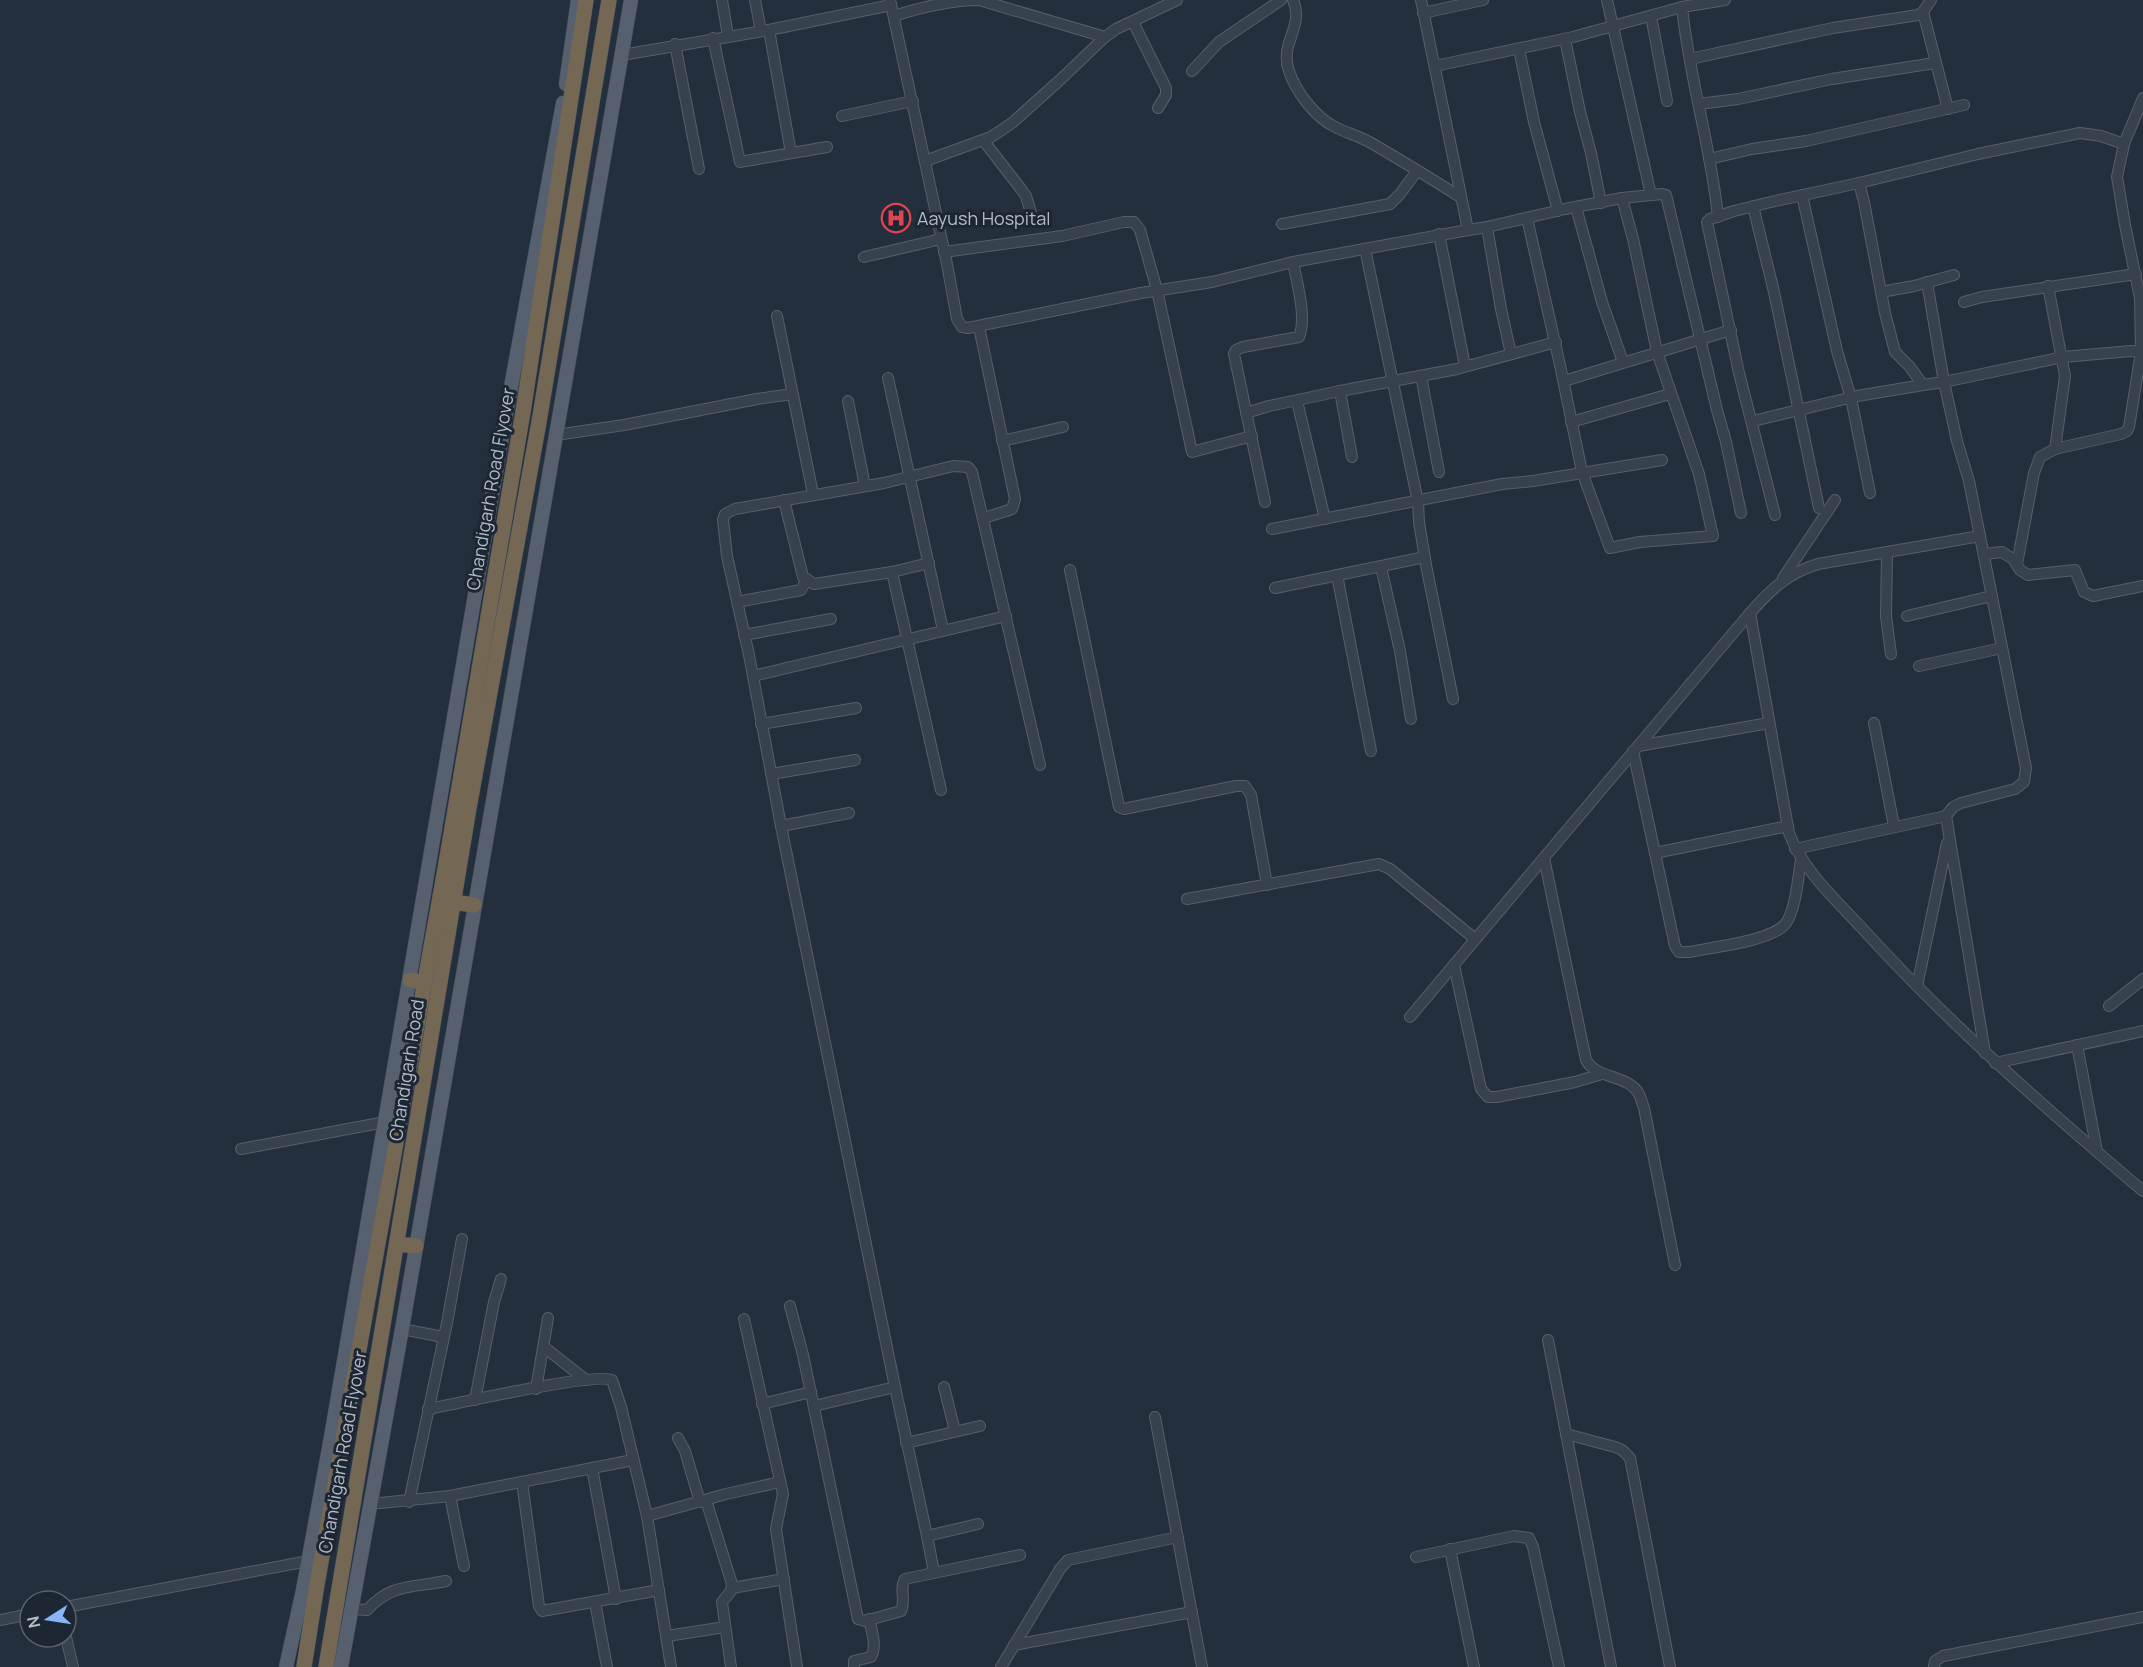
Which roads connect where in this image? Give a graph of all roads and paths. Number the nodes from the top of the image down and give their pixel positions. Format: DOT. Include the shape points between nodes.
graph roads {
  1 [pos="578,0"];
  2 [pos="586,0"];
  3 [pos="609,0"];
  4 [pos="631,0"];
  5 [pos="722,0"];
  6 [pos="755,0"];
  7 [pos="1177,0"];
  8 [pos="1281,0"];
  9 [pos="1293,0"];
  10 [pos="1421,0"];
  11 [pos="1483,0"];
  12 [pos="1607,0"];
  13 [pos="1725,0"];
  14 [pos="1931,0"];
  15 [pos="1677,6"];
  16 [pos="892,7"];
  17 [pos="1923,12"];
  18 [pos="1423,14"];
  19 [pos="1651,16"];
  20 [pos="1133,22"];
  21 [pos="1612,27"];
  22 [pos="765,31"];
  23 [pos="728,36"];
  24 [pos="1105,37"];
  25 [pos="713,38"];
  26 [pos="1565,39"];
  27 [pos="675,44"];
  28 [pos="1519,49"];
  29 [pos="622,55"];
  30 [pos="1690,59"];
  31 [pos="1935,63"];
  32 [pos="1435,66"];
  33 [pos="1192,71"];
  34 [pos="2143,98"];
  35 [pos="913,101"];
  36 [pos="1667,101"];
  37 [pos="1699,105"];
  38 [pos="1964,105"];
  39 [pos="1158,108"];
  40 [pos="1948,109"];
  41 [pos="842,117"];
  42 [pos="983,140"];
  43 [pos="2124,144"];
  44 [pos="828,147"];
  45 [pos="791,153"];
  46 [pos="1708,159"];
  47 [pos="925,161"];
  48 [pos="699,169"];
  49 [pos="1417,171"];
  50 [pos="1859,183"];
  51 [pos="1651,195"];
  52 [pos="1802,195"];
  53 [pos="1460,197"];
  54 [pos="1622,198"];
  55 [pos="1601,203"];
  56 [pos="1753,206"];
  57 [pos="1576,207"];
  58 [pos="1558,211"];
  59 [pos="1032,216"];
  60 [pos="1718,217"];
  61 [pos="1527,218"];
  62 [pos="1282,224"];
  63 [pos="1487,227"];
  64 [pos="1468,230"];
  65 [pos="1439,234"];
  66 [pos="941,239"];
  67 [pos="1365,249"];
  68 [pos="944,252"];
  69 [pos="864,258"];
  70 [pos="1293,262"];
  71 [pos="2136,274"];
  72 [pos="1954,275"];
  73 [pos="1927,282"];
  74 [pos="2048,286"];
  75 [pos="1157,290"];
  76 [pos="1881,292"];
  77 [pos="1964,302"];
  78 [pos="2141,309"];
  79 [pos="777,316"];
  80 [pos="979,327"];
  81 [pos="1731,330"];
  82 [pos="1700,339"];
  83 [pos="1556,342"];
  84 [pos="1657,352"];
  85 [pos="2141,352"];
  86 [pos="1511,354"];
  87 [pos="2063,357"];
  88 [pos="1623,362"];
  89 [pos="1465,366"];
  90 [pos="1421,376"];
  91 [pos="888,378"];
  92 [pos="1393,381"];
  93 [pos="1564,381"];
  94 [pos="1944,382"];
  95 [pos="1923,385"];
  96 [pos="1340,391"];
  97 [pos="792,394"];
  98 [pos="1670,394"];
  99 [pos="1851,398"];
  100 [pos="848,400"];
  101 [pos="1297,401"];
  102 [pos="1797,410"];
  103 [pos="1246,413"];
  104 [pos="1753,421"];
  105 [pos="1571,422"];
  106 [pos="1063,427"];
  107 [pos="556,435"];
  108 [pos="1252,436"];
  109 [pos="1002,441"];
  110 [pos="2055,449"];
  111 [pos="1352,457"];
  112 [pos="1662,460"];
  113 [pos="1439,472"];
  114 [pos="1582,472"];
  115 [pos="910,476"];
  116 [pos="865,486"];
  117 [pos="1870,493"];
  118 [pos="813,494"];
  119 [pos="784,500"];
  120 [pos="1835,500"];
  121 [pos="1265,502"];
  122 [pos="1418,502"];
  123 [pos="1819,508"];
  124 [pos="1741,513"];
  125 [pos="1775,515"];
  126 [pos="984,518"];
  127 [pos="1325,519"];
  128 [pos="1272,529"];
  129 [pos="1980,536"];
  130 [pos="1887,553"];
  131 [pos="1984,554"];
  132 [pos="1425,557"];
  133 [pos="929,563"];
  134 [pos="2017,564"];
  135 [pos="1381,567"];
  136 [pos="1070,570"];
  137 [pos="892,572"];
  138 [pos="1337,575"];
  139 [pos="807,579"];
  140 [pos="1779,583"];
  141 [pos="2143,586"];
  142 [pos="1275,588"];
  143 [pos="1992,596"];
  144 [pos="737,602"];
  145 [pos="1749,613"];
  146 [pos="1006,616"];
  147 [pos="1907,616"];
  148 [pos="831,619"];
  149 [pos="943,630"];
  150 [pos="744,635"];
  151 [pos="907,638"];
  152 [pos="2002,648"];
  153 [pos="1891,654"];
  154 [pos="1919,666"];
  155 [pos="753,676"];
  156 [pos="1453,699"];
  157 [pos="856,708"];
  158 [pos="1411,719"];
  159 [pos="1769,723"];
  160 [pos="1874,723"];
  161 [pos="761,724"];
  162 [pos="1635,749"];
  163 [pos="1371,751"];
  164 [pos="855,760"];
  165 [pos="1040,765"];
  166 [pos="771,774"];
  167 [pos="941,790"];
  168 [pos="849,813"];
  169 [pos="1946,816"];
  170 [pos="781,826"];
  171 [pos="1788,826"];
  172 [pos="1894,826"];
  173 [pos="1948,836"];
  174 [pos="1795,849"];
  175 [pos="1655,852"];
  176 [pos="1544,858"];
  177 [pos="1801,860"];
  178 [pos="1267,885"];
  179 [pos="1187,899"];
  180 [pos="453,902"];
  181 [pos="474,905"];
  182 [pos="1475,939"];
  183 [pos="1454,965"];
  184 [pos="2143,979"];
  185 [pos="417,982"];
  186 [pos="1917,986"];
  187 [pos="2109,1006"];
  188 [pos="1410,1017"];
  189 [pos="2143,1031"];
  190 [pos="2077,1045"];
  191 [pos="1985,1053"];
  192 [pos="1995,1063"];
  193 [pos="1602,1074"];
  194 [pos="385,1122"];
  195 [pos="241,1149"];
  196 [pos="2097,1151"];
  197 [pos="2143,1191"];
  198 [pos="462,1239"];
  199 [pos="397,1244"];
  200 [pos="416,1246"];
  201 [pos="1675,1265"];
  202 [pos="501,1279"];
  203 [pos="790,1306"];
  204 [pos="548,1318"];
  205 [pos="744,1319"];
  206 [pos="358,1320"];
  207 [pos="402,1329"];
  208 [pos="443,1337"];
  209 [pos="1548,1340"];
  210 [pos="544,1347"];
  211 [pos="586,1380"];
  212 [pos="896,1387"];
  213 [pos="944,1387"];
  214 [pos="536,1389"];
  215 [pos="811,1392"];
  216 [pos="475,1400"];
  217 [pos="762,1404"];
  218 [pos="814,1406"];
  219 [pos="428,1409"];
  220 [pos="1155,1417"];
  221 [pos="980,1426"];
  222 [pos="955,1431"];
  223 [pos="1566,1434"];
  224 [pos="678,1438"];
  225 [pos="906,1443"];
  226 [pos="633,1460"];
  227 [pos="592,1468"];
  228 [pos="522,1482"];
  229 [pos="780,1482"];
  230 [pos="450,1496"];
  231 [pos="703,1501"];
  232 [pos="409,1502"];
  233 [pos="370,1504"];
  234 [pos="647,1516"];
  235 [pos="978,1524"];
  236 [pos="927,1536"];
  237 [pos="1178,1537"];
  238 [pos="1450,1550"];
  239 [pos="1020,1555"];
  240 [pos="1416,1557"];
  241 [pos="308,1561"];
  242 [pos="464,1566"];
  243 [pos="934,1572"];
  244 [pos="784,1579"];
  245 [pos="446,1581"];
  246 [pos="732,1588"];
  247 [pos="659,1590"];
  248 [pos="616,1599"];
  249 [pos="595,1602"];
  250 [pos="78,1605"];
  251 [pos="351,1609"];
  252 [pos="1192,1612"];
  253 [pos="18,1616"];
  254 [pos="2143,1617"];
  255 [pos="869,1619"];
  256 [pos="0,1620"];
  257 [pos="725,1626"];
  258 [pos="667,1636"];
  259 [pos="1014,1645"];
  260 [pos="69,1649"];
  261 [pos="73,1667"];
  262 [pos="286,1667"];
  263 [pos="304,1667"];
  264 [pos="326,1667"];
  265 [pos="341,1667"];
  266 [pos="607,1667"];
  267 [pos="671,1667"];
  268 [pos="731,1667"];
  269 [pos="797,1667"];
  270 [pos="854,1667"];
  271 [pos="1001,1667"];
  272 [pos="1202,1667"];
  273 [pos="1474,1667"];
  274 [pos="1559,1667"];
  275 [pos="1611,1667"];
  276 [pos="1670,1667"];
  277 [pos="1934,1667"];
  1 -- 185 [label="main road" via="565,95 501,446"];
  2 -- 185 [label="highway, Chandigarh Road Flyover" via="523,412 429,958"];
  3 -- 180 [label="highway, Chandigarh Road Flyover"];
  4 -- 29 [label="main road"];
  5 -- 23 [label="street"];
  6 -- 22 [label="street"];
  7 -- 20 [label="street"];
  8 -- 33 [label="street" via="1219,42"];
  9 -- 49 [label="street" via="1298,14 1286,58 1291,76 1304,97 1330,123"];
  10 -- 18 [label="street"];
  11 -- 18 [label="street"];
  12 -- 21 [label="street"];
  13 -- 15 [label="street"];
  14 -- 17 [label="street"];
  15 -- 19 [label="street"];
  15 -- 30 [label="street"];
  16 -- 22 [label="street"];
  16 -- 24 [label="street" via="979,0"];
  16 -- 35 [label="street"];
  17 -- 30 [label="street"];
  17 -- 31 [label="street"];
  18 -- 32 [label="street"];
  19 -- 21 [label="street"];
  19 -- 36 [label="street"];
  20 -- 24 [label="street"];
  20 -- 39 [label="street" via="1166,88"];
  21 -- 26 [label="street"];
  21 -- 51 [label="street"];
  22 -- 23 [label="street"];
  22 -- 45 [label="street"];
  23 -- 25 [label="street"];
  24 -- 42 [label="street" via="1023,114"];
  25 -- 27 [label="street"];
  25 -- 45 [label="street" via="739,160 743,163"];
  26 -- 28 [label="street"];
  26 -- 55 [label="street"];
  27 -- 29 [label="street"];
  27 -- 48 [label="street"];
  28 -- 32 [label="street"];
  28 -- 58 [label="street"];
  29 -- 107 [label="main road"];
  30 -- 37 [label="street"];
  31 -- 37 [label="street"];
  31 -- 40 [label="street"];
  32 -- 53 [label="street"];
  34 -- 43 [label="street"];
  35 -- 41 [label="street"];
  35 -- 47 [label="street"];
  37 -- 46 [label="street"];
  38 -- 40 [label="street"];
  40 -- 46 [label="street"];
  42 -- 47 [label="street"];
  42 -- 59 [label="street" via="1026,196"];
  43 -- 50 [label="street" via="2080,134"];
  43 -- 71 [label="street" via="2118,177"];
  44 -- 45 [label="street"];
  46 -- 60 [label="street"];
  47 -- 66 [label="street"];
  49 -- 53 [label="street"];
  49 -- 62 [label="street" via="1390,204"];
  50 -- 52 [label="street"];
  50 -- 76 [label="street"];
  51 -- 54 [label="street"];
  51 -- 82 [label="street" via="1667,197"];
  52 -- 56 [label="street"];
  52 -- 99 [label="street"];
  53 -- 64 [label="street"];
  54 -- 55 [label="street"];
  54 -- 84 [label="street"];
  55 -- 57 [label="street"];
  56 -- 60 [label="street"];
  56 -- 102 [label="street"];
  57 -- 58 [label="street"];
  57 -- 88 [label="street"];
  58 -- 61 [label="street"];
  60 -- 81 [label="street" via="1708,220 1707,225"];
  61 -- 63 [label="street"];
  61 -- 83 [label="street"];
  63 -- 64 [label="street"];
  63 -- 86 [label="street"];
  64 -- 65 [label="street"];
  65 -- 67 [label="street"];
  65 -- 89 [label="street"];
  66 -- 68 [label="street"];
  66 -- 69 [label="street"];
  67 -- 70 [label="street"];
  67 -- 92 [label="street"];
  68 -- 75 [label="street" via="1134,222 1140,230"];
  68 -- 80 [label="street" via="957,319 962,327"];
  70 -- 75 [label="street" via="1212,282"];
  70 -- 103 [label="street" via="1301,307 1299,337 1243,347 1234,354"];
  71 -- 74 [label="street"];
  71 -- 78 [label="street"];
  72 -- 73 [label="street"];
  73 -- 76 [label="street"];
  73 -- 94 [label="street"];
  74 -- 77 [label="street"];
  74 -- 87 [label="street"];
  75 -- 80 [label="street"];
  75 -- 108 [label="street" via="1192,452"];
  76 -- 95 [label="street" via="1895,352"];
  78 -- 85 [label="street"];
  79 -- 97 [label="street"];
  80 -- 109 [label="street"];
  81 -- 82 [label="street"];
  81 -- 104 [label="street"];
  82 -- 84 [label="street"];
  82 -- 124 [label="street"];
  83 -- 86 [label="street"];
  83 -- 93 [label="street"];
  84 -- 88 [label="street"];
  84 -- 98 [label="street"];
  85 -- 87 [label="street"];
  85 -- 110 [label="street" via="2127,431"];
  86 -- 89 [label="street"];
  87 -- 94 [label="street"];
  87 -- 110 [label="street" via="2065,375"];
  88 -- 93 [label="street"];
  89 -- 90 [label="street"];
  90 -- 92 [label="street"];
  90 -- 113 [label="street"];
  91 -- 115 [label="street"];
  92 -- 96 [label="street"];
  92 -- 122 [label="street"];
  93 -- 105 [label="street"];
  94 -- 95 [label="street"];
  94 -- 129 [label="street"];
  95 -- 99 [label="street"];
  96 -- 101 [label="street"];
  96 -- 111 [label="street"];
  97 -- 107 [label="street"];
  97 -- 118 [label="street"];
  98 -- 105 [label="street"];
  98 -- 114 [label="street" via="1699,474 1713,537 1610,548"];
  99 -- 102 [label="street"];
  99 -- 117 [label="street"];
  100 -- 116 [label="street"];
  101 -- 103 [label="street"];
  101 -- 127 [label="street"];
  102 -- 104 [label="street"];
  102 -- 123 [label="street"];
  103 -- 108 [label="street"];
  104 -- 125 [label="street"];
  105 -- 114 [label="street"];
  106 -- 109 [label="street"];
  107 -- 181 [label="main road"];
  108 -- 121 [label="street"];
  109 -- 126 [label="street" via="1015,503 1012,509"];
  110 -- 134 [label="street" via="2037,462"];
  112 -- 114 [label="street"];
  114 -- 122 [label="street"];
  115 -- 116 [label="street"];
  115 -- 126 [label="street" via="953,466 968,467"];
  115 -- 133 [label="street"];
  116 -- 118 [label="street"];
  118 -- 119 [label="street"];
  119 -- 139 [label="street" via="803,577"];
  119 -- 144 [label="street" via="725,514 725,544"];
  120 -- 140 [label="street"];
  122 -- 127 [label="street"];
  122 -- 132 [label="street"];
  126 -- 146 [label="street"];
  127 -- 128 [label="street"];
  129 -- 130 [label="street"];
  129 -- 131 [label="street"];
  130 -- 140 [label="street" via="1818,564"];
  130 -- 153 [label="street" via="1886,616"];
  131 -- 134 [label="street" via="2002,552"];
  131 -- 143 [label="street"];
  132 -- 135 [label="street"];
  132 -- 156 [label="street"];
  133 -- 137 [label="street"];
  133 -- 149 [label="street"];
  134 -- 141 [label="street" via="2024,574 2033,576 2075,570 2084,592 2093,596"];
  135 -- 138 [label="street"];
  135 -- 158 [label="street"];
  136 -- 178 [label="street" via="1119,807 1245,786 1251,795"];
  137 -- 139 [label="street" via="814,584"];
  137 -- 151 [label="street"];
  138 -- 142 [label="street"];
  138 -- 163 [label="street"];
  139 -- 144 [label="street" via="801,590"];
  140 -- 145 [label="street"];
  143 -- 147 [label="street"];
  143 -- 152 [label="street"];
  144 -- 150 [label="street"];
  145 -- 159 [label="street"];
  145 -- 162 [label="street"];
  146 -- 149 [label="street"];
  146 -- 165 [label="street"];
  148 -- 150 [label="street"];
  149 -- 151 [label="street"];
  150 -- 155 [label="street"];
  151 -- 155 [label="street"];
  151 -- 167 [label="street"];
  152 -- 154 [label="street"];
  152 -- 169 [label="street" via="2025,768 2024,782 2015,789 1961,803"];
  155 -- 161 [label="street"];
  157 -- 161 [label="street"];
  159 -- 162 [label="street"];
  159 -- 171 [label="street"];
  160 -- 172 [label="street"];
  161 -- 166 [label="street"];
  162 -- 175 [label="street"];
  162 -- 176 [label="street"];
  164 -- 166 [label="street"];
  166 -- 170 [label="street"];
  168 -- 170 [label="street"];
  169 -- 172 [label="street"];
  169 -- 173 [label="street"];
  170 -- 212 [label="street"];
  171 -- 174 [label="street"];
  171 -- 175 [label="street"];
  172 -- 174 [label="street"];
  173 -- 186 [label="street"];
  173 -- 191 [label="street"];
  174 -- 177 [label="street"];
  175 -- 177 [label="street" via="1675,946 1683,953 1766,937 1780,929 1789,917"];
  176 -- 182 [label="street"];
  176 -- 193 [label="street" via="1586,1060"];
  177 -- 186 [label="street"];
  178 -- 179 [label="street"];
  178 -- 182 [label="street" via="1379,864"];
  180 -- 181 [label="highway"];
  180 -- 199 [label="highway, Chandigarh Road"];
  181 -- 200 [label="main road"];
  182 -- 183 [label="street"];
  183 -- 188 [label="street"];
  183 -- 193 [label="street" via="1481,1089 1488,1096 1560,1086"];
  184 -- 187 [label="street"];
  185 -- 194 [label="main road"];
  185 -- 206 [label="highway, Chandigarh Road Flyover"];
  186 -- 191 [label="street"];
  189 -- 190 [label="street"];
  190 -- 192 [label="street"];
  190 -- 196 [label="street"];
  191 -- 192 [label="street"];
  192 -- 196 [label="street"];
  193 -- 201 [label="street" via="1638,1092"];
  194 -- 195 [label="street"];
  194 -- 206 [label="main road"];
  196 -- 197 [label="street"];
  198 -- 208 [label="street"];
  199 -- 200 [label="highway"];
  199 -- 264 [label="highway, Chandigarh Road Flyover"];
  200 -- 207 [label="main road"];
  202 -- 216 [label="street"];
  203 -- 215 [label="street"];
  204 -- 210 [label="street"];
  205 -- 217 [label="street"];
  206 -- 241 [label="main road"];
  206 -- 263 [label="highway, Chandigarh Road Flyover" via="361,1339"];
  207 -- 208 [label="street"];
  207 -- 233 [label="main road"];
  208 -- 219 [label="street"];
  209 -- 223 [label="street"];
  210 -- 211 [label="street"];
  210 -- 214 [label="street"];
  211 -- 214 [label="street"];
  211 -- 226 [label="street" via="607,1378 614,1383"];
  212 -- 218 [label="street"];
  212 -- 225 [label="street"];
  213 -- 222 [label="street"];
  214 -- 216 [label="street"];
  215 -- 217 [label="street"];
  215 -- 218 [label="street"];
  216 -- 219 [label="street"];
  217 -- 229 [label="street"];
  218 -- 255 [label="street" via="857,1617 862,1621"];
  219 -- 232 [label="street"];
  220 -- 237 [label="street"];
  221 -- 222 [label="street"];
  222 -- 225 [label="street"];
  223 -- 275 [label="street"];
  223 -- 276 [label="street" via="1622,1450 1630,1458"];
  224 -- 231 [label="street"];
  225 -- 236 [label="street"];
  226 -- 227 [label="street"];
  226 -- 234 [label="street"];
  227 -- 228 [label="street"];
  227 -- 248 [label="street"];
  228 -- 230 [label="street"];
  228 -- 249 [label="street" via="541,1609 547,1612"];
  229 -- 231 [label="street"];
  229 -- 244 [label="street" via="782,1503 776,1529"];
  230 -- 232 [label="street"];
  230 -- 242 [label="street"];
  231 -- 234 [label="street"];
  231 -- 246 [label="street" via="719,1536"];
  232 -- 233 [label="street"];
  233 -- 251 [label="main road"];
  234 -- 247 [label="street"];
  235 -- 236 [label="street"];
  236 -- 243 [label="street"];
  237 -- 252 [label="street"];
  237 -- 259 [label="street" via="1068,1560"];
  238 -- 240 [label="street"];
  238 -- 273 [label="street"];
  238 -- 274 [label="street" via="1514,1536 1529,1538"];
  239 -- 243 [label="street"];
  241 -- 250 [label="street"];
  241 -- 262 [label="main road"];
  243 -- 255 [label="street" via="903,1580 901,1611"];
  244 -- 246 [label="street"];
  244 -- 269 [label="street"];
  245 -- 251 [label="street" via="393,1590 367,1610"];
  246 -- 257 [label="street" via="722,1602"];
  247 -- 248 [label="street"];
  247 -- 258 [label="street"];
  248 -- 249 [label="street"];
  249 -- 266 [label="street"];
  251 -- 265 [label="main road"];
  252 -- 259 [label="street"];
  252 -- 272 [label="street"];
  253 -- 256 [label="street"];
  254 -- 277 [label="street" via="1943,1656 1935,1661"];
  255 -- 270 [label="street" via="873,1654 854,1661"];
  257 -- 258 [label="street"];
  257 -- 268 [label="street"];
  258 -- 267 [label="street"];
  259 -- 271 [label="street"];
  260 -- 261 [label="street"];
}
